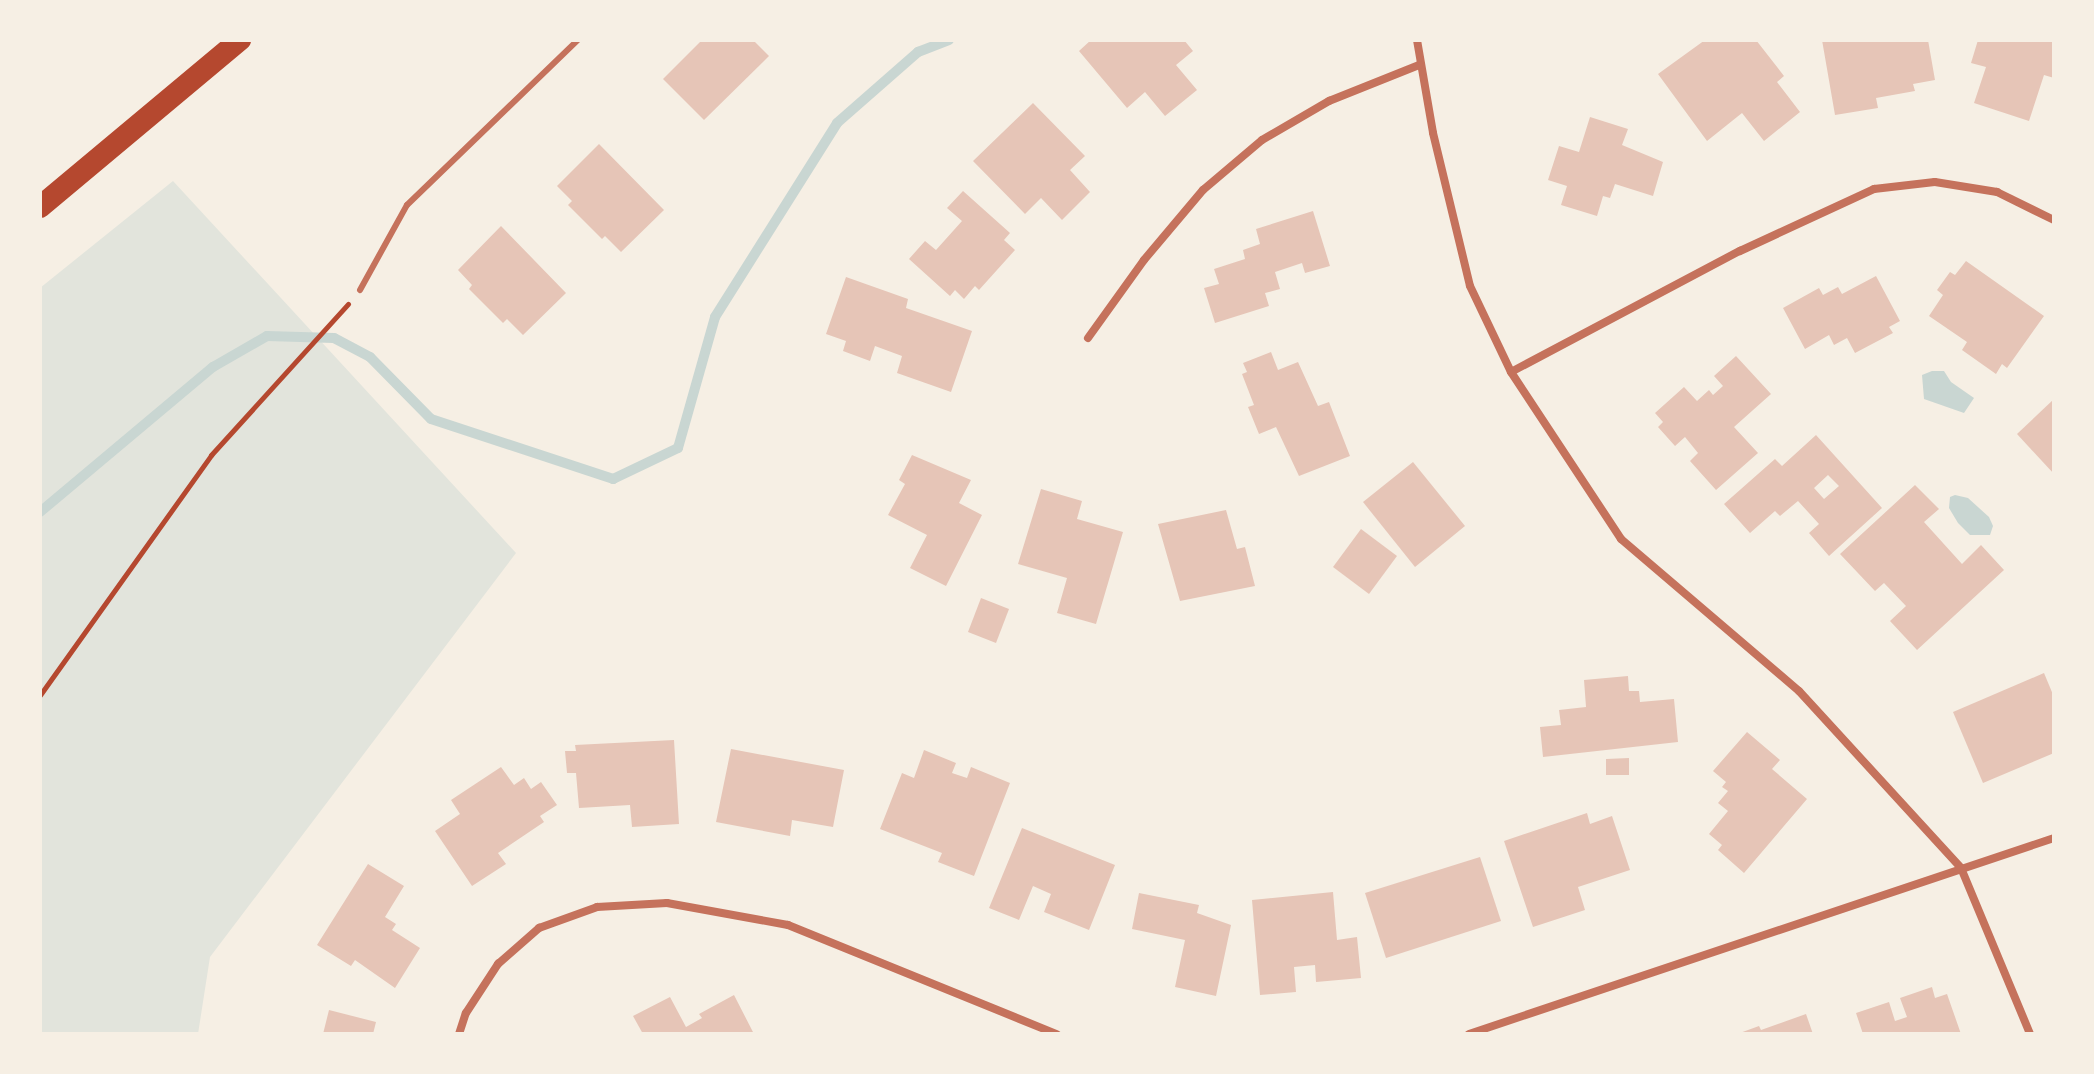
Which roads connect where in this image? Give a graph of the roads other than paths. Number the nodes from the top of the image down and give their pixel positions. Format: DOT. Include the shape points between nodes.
graph roads {
  1 [pos="240,40"];
  2 [pos="578,40"];
  3 [pos="1417,40"];
  4 [pos="1419,65"];
  5 [pos="40,207"];
  6 [pos="2054,220"];
  7 [pos="360,290"];
  8 [pos="1088,338"];
  9 [pos="1511,372"];
  10 [pos="2054,838"];
  11 [pos="1961,868"];
  12 [pos="459,1034"];
  13 [pos="1057,1034"];
  14 [pos="1469,1034"];
  15 [pos="2030,1034"];
  1 -- 5 [label="highway"];
  2 -- 7 [label="lane" via="407,205"];
  3 -- 4 [label="street"];
  4 -- 8 [label="street" via="1329,101 1262,140 1203,190"];
  4 -- 9 [label="street" via="1470,286"];
  6 -- 9 [label="street" via="1997,192 1935,182 1874,189 1740,251"];
  9 -- 11 [label="street" via="1621,539 1799,691"];
  10 -- 11 [label="street"];
  11 -- 14 [label="street"];
  11 -- 15 [label="street"];
  12 -- 13 [label="street" via="466,1013 498,964 539,928 597,907 667,903 788,925"];
}
